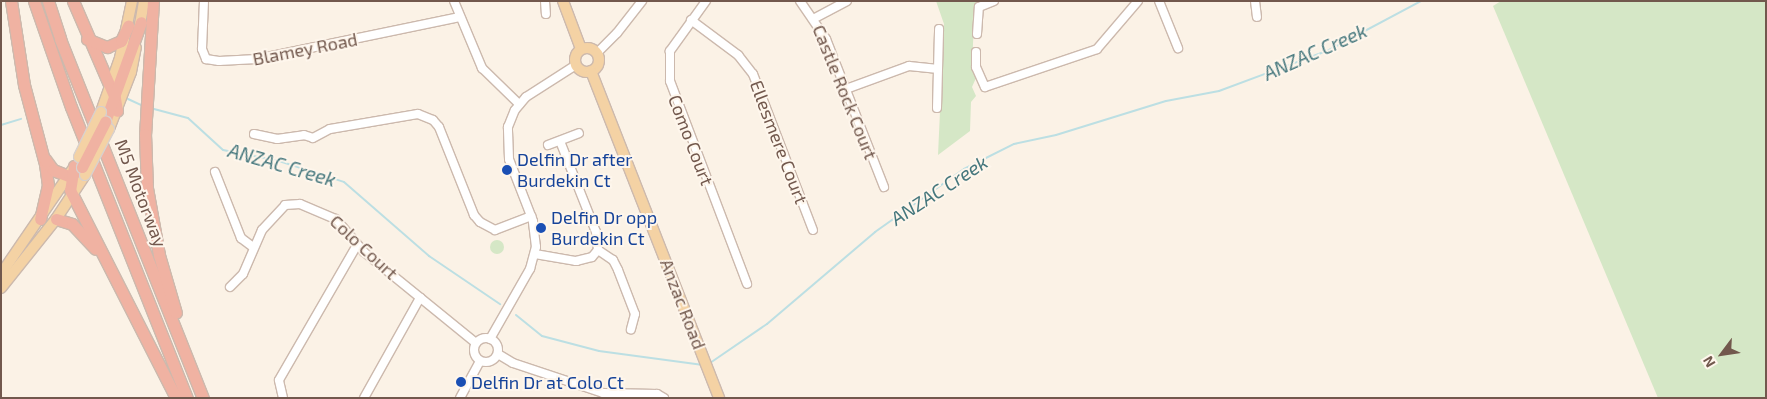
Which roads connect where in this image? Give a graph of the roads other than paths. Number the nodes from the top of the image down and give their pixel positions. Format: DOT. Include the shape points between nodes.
graph roads {
  1 [pos="11,1"];
  2 [pos="34,1"];
  3 [pos="48,1"];
  4 [pos="73,1"];
  5 [pos="132,1"];
  6 [pos="144,1"];
  7 [pos="153,1"];
  8 [pos="204,1"];
  9 [pos="454,1"];
  10 [pos="544,1"];
  11 [pos="563,1"];
  12 [pos="642,1"];
  13 [pos="706,1"];
  14 [pos="800,1"];
  15 [pos="846,1"];
  16 [pos="994,1"];
  17 [pos="1138,1"];
  18 [pos="1159,1"];
  19 [pos="1255,1"];
  20 [pos="546,14"];
  21 [pos="460,17"];
  22 [pos="1257,17"];
  23 [pos="815,18"];
  24 [pos="691,20"];
  25 [pos="141,22"];
  26 [pos="128,26"];
  27 [pos="939,29"];
  28 [pos="977,34"];
  29 [pos="87,39"];
  30 [pos="1178,48"];
  31 [pos="581,49"];
  32 [pos="976,52"];
  33 [pos="597,53"];
  34 [pos="576,65"];
  35 [pos="936,69"];
  36 [pos="591,71"];
  37 [pos="846,89"];
  38 [pos="112,92"];
  39 [pos="519,104"];
  40 [pos="936,108"];
  41 [pos="117,111"];
  42 [pos="105,121"];
  43 [pos="579,133"];
  44 [pos="254,134"];
  45 [pos="560,141"];
  46 [pos="548,145"];
  47 [pos="42,152"];
  48 [pos="77,169"];
  49 [pos="215,172"];
  50 [pos="884,187"];
  51 [pos="72,195"];
  52 [pos="531,216"];
  53 [pos="40,219"];
  54 [pos="56,219"];
  55 [pos="813,230"];
  56 [pos="357,245"];
  57 [pos="253,247"];
  58 [pos="598,250"];
  59 [pos="535,254"];
  60 [pos="109,266"];
  61 [pos="1,274"];
  62 [pos="747,284"];
  63 [pos="230,287"];
  64 [pos="1,288"];
  65 [pos="420,298"];
  66 [pos="631,329"];
  67 [pos="490,339"];
  68 [pos="476,343"];
  69 [pos="498,354"];
  70 [pos="480,361"];
  71 [pos="602,395"];
  72 [pos="176,398"];
  73 [pos="187,398"];
  74 [pos="204,398"];
  75 [pos="283,398"];
  76 [pos="364,398"];
  77 [pos="460,398"];
  78 [pos="664,398"];
  79 [pos="719,398"];
  1 -- 47 [label="highway" via="24,85"];
  2 -- 73 [label="highway, M5 Motorway" via="70,107"];
  3 -- 74 [label="highway, M5 Motorway" via="60,39"];
  4 -- 29 [label="highway"];
  5 -- 26 [label="main road"];
  6 -- 25 [label="main road"];
  7 -- 74 [label="highway" via="146,134 148,188 159,256"];
  8 -- 21 [label="street, Blamey Road" via="202,49 206,59 219,61 257,59"];
  9 -- 21 [label="street"];
  10 -- 20 [label="street"];
  11 -- 31 [label="main road"];
  12 -- 33 [label="street"];
  13 -- 24 [label="street, Como Court"];
  14 -- 23 [label="street, Castle Rock Court"];
  15 -- 23 [label="street"];
  16 -- 28 [label="street" via="980,7"];
  17 -- 32 [label="street" via="1097,49 985,87 976,68"];
  18 -- 30 [label="street"];
  19 -- 22 [label="street"];
  21 -- 39 [label="street" via="482,68"];
  23 -- 37 [label="street, Castle Rock Court"];
  24 -- 55 [label="street, Ellesmere Court" via="738,56 753,74"];
  24 -- 62 [label="street, Como Court" via="670,51 671,90"];
  25 -- 38 [label="highway"];
  25 -- 41 [label="main road" via="131,72"];
  26 -- 29 [label="highway" via="120,41 107,47"];
  26 -- 38 [label="main road"];
  27 -- 35 [label="street"];
  29 -- 38 [label="highway"];
  31 -- 33 [label="main road" via="591,48"];
  31 -- 34 [label="main road" via="575,56"];
  33 -- 36 [label="main road" via="598,64"];
  34 -- 36 [label="main road" via="583,71"];
  34 -- 39 [label="street"];
  35 -- 37 [label="street" via="908,66"];
  35 -- 40 [label="street"];
  36 -- 79 [label="main road, Anzac Road"];
  37 -- 50 [label="street, Castle Rock Court"];
  38 -- 41 [label="highway"];
  38 -- 42 [label="highway"];
  39 -- 52 [label="street" via="508,127 507,149"];
  41 -- 42 [label="main road"];
  42 -- 48 [label="highway, bridge"];
  43 -- 45 [label="street"];
  44 -- 52 [label="street" via="277,139 299,135 313,138 330,129 418,114 433,120 439,127 474,215 480,222 495,230"];
  45 -- 46 [label="street"];
  45 -- 58 [label="street" via="596,232"];
  47 -- 48 [label="highway" via="53,170"];
  47 -- 53 [label="highway" via="48,185"];
  48 -- 51 [label="highway"];
  48 -- 53 [label="main road"];
  49 -- 57 [label="street" via="241,238"];
  51 -- 54 [label="main road"];
  51 -- 60 [label="highway"];
  52 -- 59 [label="street" via="536,233"];
  53 -- 61 [label="main road"];
  54 -- 60 [label="highway" via="72,224"];
  54 -- 64 [label="main road"];
  56 -- 57 [label="street, Colo Court" via="327,213 292,202 281,208"];
  56 -- 65 [label="street, Colo Court"];
  56 -- 75 [label="street" via="279,380"];
  57 -- 63 [label="street, Colo Court" via="243,274"];
  58 -- 59 [label="street" via="592,257 576,261"];
  58 -- 66 [label="street" via="613,260 618,270 635,314"];
  59 -- 67 [label="street" via="530,269"];
  60 -- 72 [label="highway"];
  65 -- 68 [label="street, Colo Court"];
  65 -- 76 [label="street"];
  67 -- 68 [label="street"];
  67 -- 69 [label="street" via="496,343"];
  68 -- 70 [label="street" via="474,353"];
  69 -- 70 [label="street" via="490,362"];
  69 -- 71 [label="street" via="513,363"];
  70 -- 77 [label="street"];
  71 -- 78 [label="street" via="657,394"];
}
